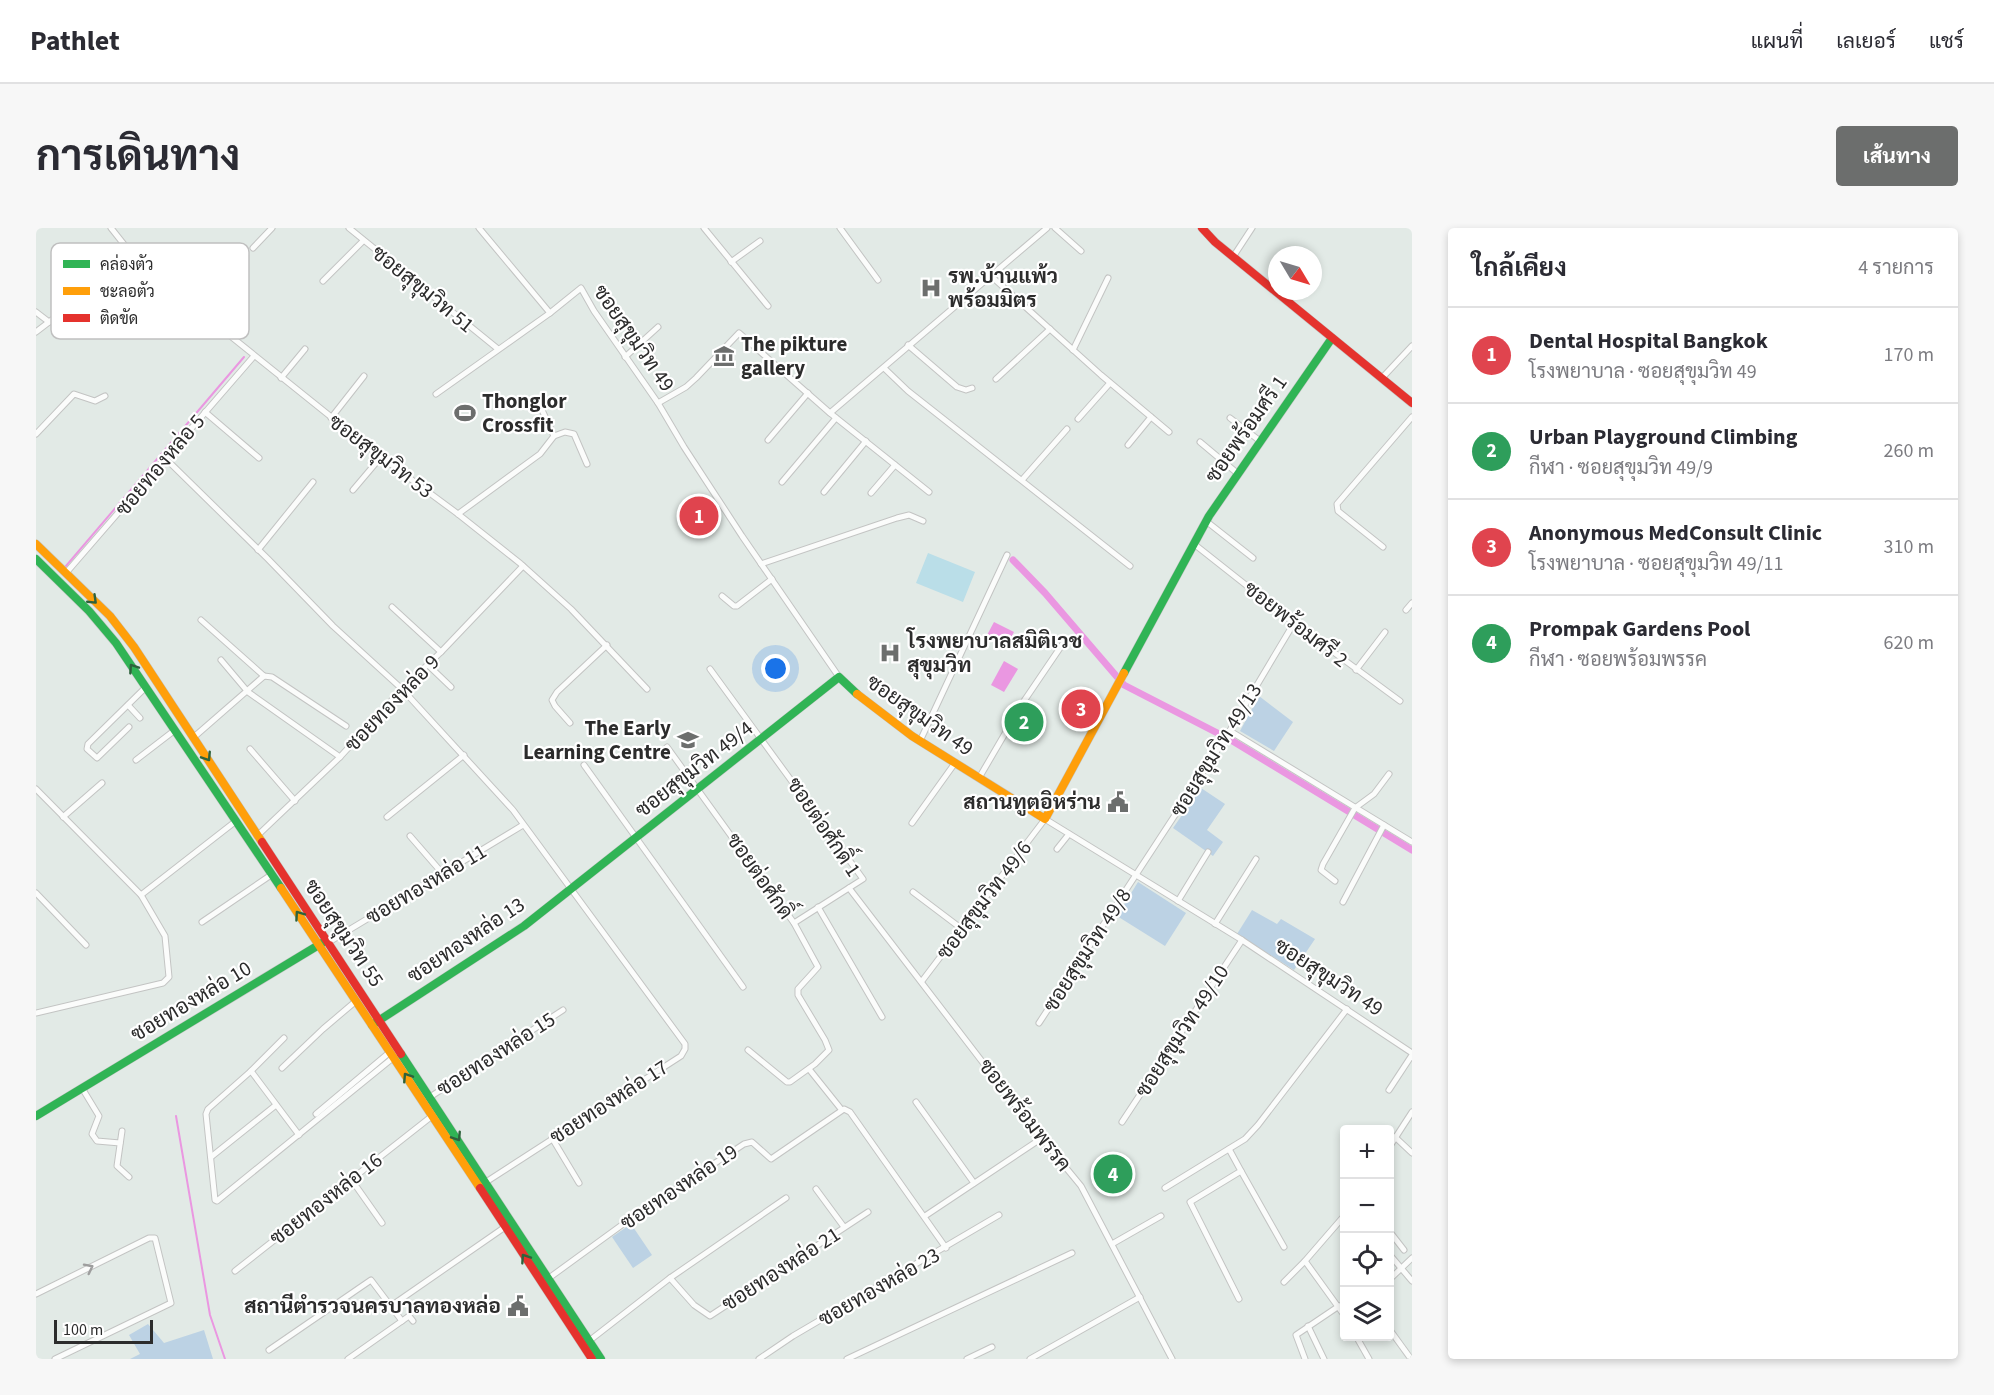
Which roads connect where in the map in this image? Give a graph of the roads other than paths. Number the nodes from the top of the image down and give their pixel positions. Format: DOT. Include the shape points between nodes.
graph roads {
  1 [pos="111,228"];
  2 [pos="272,228"];
  3 [pos="348,228"];
  4 [pos="479,228"];
  5 [pos="704,228"];
  6 [pos="840,228"];
  7 [pos="1047,228"];
  8 [pos="1055,228"];
  9 [pos="1202,228"];
  10 [pos="1252,228"];
  11 [pos="363,241"];
  12 [pos="760,241"];
  13 [pos="123,243"];
  14 [pos="253,248"];
  15 [pos="1081,251"];
  16 [pos="1233,257"];
  17 [pos="732,262"];
  18 [pos="991,276"];
  19 [pos="1108,278"];
  20 [pos="878,280"];
  21 [pos="323,281"];
  22 [pos="768,306"];
  23 [pos="36,312"];
  24 [pos="550,313"];
  25 [pos="49,322"];
  26 [pos="658,327"];
  27 [pos="1050,329"];
  28 [pos="36,332"];
  29 [pos="1332,338"];
  30 [pos="233,339"];
  31 [pos="908,345"];
  32 [pos="1412,346"];
  33 [pos="498,349"];
  34 [pos="304,350"];
  35 [pos="1073,350"];
  36 [pos="254,356"];
  37 [pos="626,357"];
  38 [pos="884,368"];
  39 [pos="364,376"];
  40 [pos="281,378"];
  41 [pos="1382,378"];
  42 [pos="996,379"];
  43 [pos="1110,383"];
  44 [pos="972,388"];
  45 [pos="808,393"];
  46 [pos="436,394"];
  47 [pos="105,396"];
  48 [pos="658,403"];
  49 [pos="1412,403"];
  50 [pos="542,410"];
  51 [pos="205,412"];
  52 [pos="830,413"];
  53 [pos="1151,417"];
  54 [pos="1412,417"];
  55 [pos="331,418"];
  56 [pos="836,418"];
  57 [pos="1230,418"];
  58 [pos="1078,419"];
  59 [pos="1067,429"];
  60 [pos="1169,432"];
  61 [pos="36,434"];
  62 [pos="554,436"];
  63 [pos="768,440"];
  64 [pos="866,441"];
  65 [pos="1260,441"];
  66 [pos="1200,442"];
  67 [pos="1128,445"];
  68 [pos="381,457"];
  69 [pos="165,458"];
  70 [pos="259,458"];
  71 [pos="587,464"];
  72 [pos="895,465"];
  73 [pos="1237,473"];
  74 [pos="1022,480"];
  75 [pos="313,482"];
  76 [pos="782,482"];
  77 [pos="353,490"];
  78 [pos="824,492"];
  79 [pos="929,492"];
  80 [pos="871,493"];
  81 [pos="458,514"];
  82 [pos="922,521"];
  83 [pos="1206,521"];
  84 [pos="36,544"];
  85 [pos="1194,544"];
  86 [pos="1383,547"];
  87 [pos="258,550"];
  88 [pos="1007,555"];
  89 [pos="1253,558"];
  90 [pos="36,559"];
  91 [pos="761,564"];
  92 [pos="523,566"];
  93 [pos="1130,566"];
  94 [pos="66,573"];
  95 [pos="772,579"];
  96 [pos="59,581"];
  97 [pos="722,596"];
  98 [pos="1412,603"];
  99 [pos="392,607"];
  100 [pos="1406,610"];
  101 [pos="201,620"];
  102 [pos="1294,623"];
  103 [pos="1385,632"];
  104 [pos="1064,642"];
  105 [pos="607,645"];
  106 [pos="441,652"];
  107 [pos="220,660"];
  108 [pos="428,664"];
  109 [pos="710,669"];
  110 [pos="1356,670"];
  111 [pos="264,676"];
  112 [pos="839,677"];
  113 [pos="146,687"];
  114 [pos="451,687"];
  115 [pos="402,689"];
  116 [pos="647,689"];
  117 [pos="248,692"];
  118 [pos="1400,701"];
  119 [pos="128,705"];
  120 [pos="140,718"];
  121 [pos="184,723"];
  122 [pos="570,723"];
  123 [pos="346,726"];
  124 [pos="129,727"];
  125 [pos="175,730"];
  126 [pos="1230,731"];
  127 [pos="194,737"];
  128 [pos="761,739"];
  129 [pos="920,741"];
  130 [pos="184,744"];
  131 [pos="667,747"];
  132 [pos="250,749"];
  133 [pos="464,755"];
  134 [pos="340,757"];
  135 [pos="136,760"];
  136 [pos="955,763"];
  137 [pos="584,765"];
  138 [pos="1389,774"];
  139 [pos="979,778"];
  140 [pos="102,783"];
  141 [pos="36,789"];
  142 [pos="698,789"];
  143 [pos="295,801"];
  144 [pos="1355,808"];
  145 [pos="244,815"];
  146 [pos="63,817"];
  147 [pos="387,817"];
  148 [pos="1045,819"];
  149 [pos="236,821"];
  150 [pos="912,823"];
  151 [pos="523,825"];
  152 [pos="1384,825"];
  153 [pos="1069,834"];
  154 [pos="257,836"];
  155 [pos="410,836"];
  156 [pos="635,838"];
  157 [pos="249,841"];
  158 [pos="1412,843"];
  159 [pos="1058,849"];
  160 [pos="1208,852"];
  161 [pos="1256,859"];
  162 [pos="443,874"];
  163 [pos="271,875"];
  164 [pos="1136,876"];
  165 [pos="1335,881"];
  166 [pos="849,888"];
  167 [pos="571,889"];
  168 [pos="913,892"];
  169 [pos="36,893"];
  170 [pos="141,895"];
  171 [pos="1178,902"];
  172 [pos="1343,902"];
  173 [pos="818,907"];
  174 [pos="202,921"];
  175 [pos="794,922"];
  176 [pos="1215,924"];
  177 [pos="962,929"];
  178 [pos="1242,940"];
  179 [pos="328,942"];
  180 [pos="318,943"];
  181 [pos="86,945"];
  182 [pos="922,981"];
  183 [pos="743,987"];
  184 [pos="356,1001"];
  185 [pos="1347,1009"];
  186 [pos="563,1010"];
  187 [pos="36,1013"];
  188 [pos="882,1017"];
  189 [pos="376,1022"];
  190 [pos="1039,1023"];
  191 [pos="284,1038"];
  192 [pos="748,1050"];
  193 [pos="1412,1054"];
  194 [pos="392,1055"];
  195 [pos="282,1068"];
  196 [pos="809,1069"];
  197 [pos="251,1071"];
  198 [pos="82,1088"];
  199 [pos="1389,1090"];
  200 [pos="426,1099"];
  201 [pos="916,1102"];
  202 [pos="276,1106"];
  203 [pos="841,1110"];
  204 [pos="1412,1112"];
  205 [pos="315,1114"];
  206 [pos="436,1114"];
  207 [pos="36,1116"];
  208 [pos="1122,1122"];
  209 [pos="122,1131"];
  210 [pos="299,1135"];
  211 [pos="1395,1137"];
  212 [pos="552,1138"];
  213 [pos="1042,1138"];
  214 [pos="120,1143"];
  215 [pos="1229,1149"];
  216 [pos="1412,1153"];
  217 [pos="212,1157"];
  218 [pos="1241,1171"];
  219 [pos="129,1177"];
  220 [pos="351,1179"];
  221 [pos="486,1182"];
  222 [pos="579,1183"];
  223 [pos="974,1183"];
  224 [pos="1165,1188"];
  225 [pos="478,1189"];
  226 [pos="816,1189"];
  227 [pos="786,1198"];
  228 [pos="868,1212"];
  229 [pos="999,1215"];
  230 [pos="925,1216"];
  231 [pos="1161,1216"];
  232 [pos="1340,1221"];
  233 [pos="513,1222"];
  234 [pos="382,1223"];
  235 [pos="505,1227"];
  236 [pos="844,1227"];
  237 [pos="1390,1233"];
  238 [pos="1112,1244"];
  239 [pos="1284,1247"];
  240 [pos="946,1248"];
  241 [pos="1404,1250"];
  242 [pos="1072,1253"];
  243 [pos="1412,1258"];
  244 [pos="1394,1260"];
  245 [pos="1305,1261"];
  246 [pos="1402,1269"];
  247 [pos="235,1271"];
  248 [pos="1394,1275"];
  249 [pos="670,1278"];
  250 [pos="546,1281"];
  251 [pos="1412,1281"];
  252 [pos="1284,1282"];
  253 [pos="36,1294"];
  254 [pos="1140,1297"];
  255 [pos="1239,1299"];
  256 [pos="391,1306"];
  257 [pos="1339,1306"];
  258 [pos="413,1320"];
  259 [pos="402,1321"];
  260 [pos="1308,1326"];
  261 [pos="1394,1337"];
  262 [pos="1359,1341"];
  263 [pos="586,1343"];
  264 [pos="992,1347"];
  265 [pos="269,1350"];
  266 [pos="588,1357"];
  267 [pos="55,1359"];
  268 [pos="348,1359"];
  269 [pos="601,1359"];
  270 [pos="759,1359"];
  271 [pos="847,1359"];
  272 [pos="966,1359"];
  273 [pos="1030,1359"];
  274 [pos="1172,1359"];
  275 [pos="1305,1359"];
  276 [pos="1324,1359"];
  277 [pos="1369,1359"];
  278 [pos="1411,1359"];
  1 -- 13 [label="street, ซอยสุขุมวิท 53"];
  2 -- 14 [label="street"];
  3 -- 11 [label="street, ซอยสุขุมวิท 51"];
  4 -- 24 [label="street"];
  5 -- 17 [label="street"];
  6 -- 20 [label="street"];
  7 -- 18 [label="street"];
  8 -- 15 [label="street"];
  9 -- 16 [label="street"];
  10 -- 16 [label="street"];
  11 -- 21 [label="street"];
  11 -- 33 [label="street, ซอยสุขุมวิท 51"];
  12 -- 17 [label="street"];
  16 -- 29 [label="street"];
  17 -- 22 [label="street"];
  18 -- 27 [label="street"];
  18 -- 31 [label="street"];
  19 -- 35 [label="street"];
  23 -- 25 [label="street"];
  24 -- 33 [label="street"];
  24 -- 37 [label="street, ซอยสุขุมวิท 49" via="581,288"];
  25 -- 28 [label="street"];
  26 -- 37 [label="street"];
  27 -- 35 [label="street"];
  27 -- 42 [label="street"];
  29 -- 41 [label="street"];
  29 -- 65 [label="street, ซอยพร้อมศรี 1"];
  30 -- 36 [label="street, ซอยสุขุมวิท 53"];
  31 -- 38 [label="street"];
  31 -- 44 [label="street" via="957,387"];
  32 -- 41 [label="street"];
  33 -- 46 [label="street"];
  34 -- 40 [label="street"];
  35 -- 43 [label="street"];
  36 -- 40 [label="street, ซอยสุขุมวิท 53"];
  36 -- 51 [label="street, ซอยทองหล่อ 5"];
  37 -- 48 [label="street, ซอยสุขุมวิท 49"];
  38 -- 52 [label="street"];
  38 -- 74 [label="street"];
  39 -- 55 [label="street"];
  40 -- 55 [label="street, ซอยสุขุมวิท 53"];
  41 -- 49 [label="street"];
  43 -- 53 [label="street"];
  43 -- 58 [label="street"];
  45 -- 48 [label="street" via="739,333 686,387"];
  45 -- 52 [label="street"];
  45 -- 63 [label="street"];
  47 -- 61 [label="street" via="95,401 74,394"];
  48 -- 91 [label="street, ซอยสุขุมวิท 49"];
  50 -- 62 [label="street"];
  51 -- 69 [label="street, ซอยทองหล่อ 5"];
  51 -- 70 [label="street"];
  52 -- 56 [label="street"];
  53 -- 60 [label="street"];
  53 -- 67 [label="street"];
  54 -- 86 [label="street" via="1337,504 1338,511"];
  55 -- 68 [label="street, ซอยสุขุมวิท 53"];
  56 -- 64 [label="street"];
  56 -- 76 [label="street"];
  57 -- 65 [label="street"];
  59 -- 74 [label="street"];
  62 -- 71 [label="street" via="574,434"];
  62 -- 81 [label="street" via="540,454"];
  64 -- 72 [label="street"];
  64 -- 78 [label="street"];
  65 -- 73 [label="street, ซอยพร้อมศรี 1"];
  66 -- 73 [label="street"];
  68 -- 77 [label="street"];
  68 -- 81 [label="street, ซอยสุขุมวิท 53"];
  69 -- 87 [label="street"];
  69 -- 94 [label="street, ซอยทองหล่อ 5"];
  72 -- 79 [label="street"];
  72 -- 80 [label="street"];
  73 -- 83 [label="street, ซอยพร้อมศรี 1"];
  74 -- 93 [label="street"];
  75 -- 87 [label="street"];
  81 -- 92 [label="street, ซอยสุขุมวิท 53"];
  82 -- 91 [label="street" via="909,515 897,518"];
  83 -- 85 [label="street, ซอยพร้อมศรี 1"];
  83 -- 89 [label="street"];
  84 -- 94 [label="street, ซอยสุขุมวิท 55"];
  85 -- 102 [label="street, ซอยพร้อมศรี 2"];
  85 -- 148 [label="street, ซอยพร้อมศรี 1"];
  87 -- 115 [label="street"];
  88 -- 129 [label="street"];
  90 -- 96 [label="street, ซอยสุขุมวิท 55"];
  91 -- 95 [label="street, ซอยสุขุมวิท 49"];
  92 -- 105 [label="street, ซอยสุขุมวิท 53"];
  92 -- 106 [label="street, ซอยทองหล่อ 9"];
  94 -- 96 [label="street"];
  94 -- 121 [label="street, ซอยสุขุมวิท 55, one-way" via="120,629"];
  95 -- 97 [label="street" via="737,606"];
  95 -- 112 [label="street, ซอยสุขุมวิท 49"];
  113 -- 96 [label="street, ซอยสุขุมวิท 55, one-way" via="103,627"];
  98 -- 100 [label="street"];
  99 -- 106 [label="street"];
  101 -- 111 [label="street"];
  102 -- 110 [label="street, ซอยพร้อมศรี 2"];
  102 -- 126 [label="street, ซอยสุขุมวิท 49/13"];
  103 -- 110 [label="street"];
  104 -- 139 [label="street"];
  105 -- 116 [label="street, ซอยสุขุมวิท 53"];
  105 -- 122 [label="street" via="552,700"];
  106 -- 108 [label="street, ซอยทองหล่อ 9"];
  107 -- 117 [label="street"];
  108 -- 114 [label="street"];
  108 -- 115 [label="street, ซอยทองหล่อ 9"];
  109 -- 128 [label="street"];
  110 -- 118 [label="street, ซอยพร้อมศรี 2"];
  111 -- 117 [label="street"];
  111 -- 123 [label="street" via="272,677"];
  112 -- 128 [label="street, ซอยสุขุมวิท 49/4"];
  112 -- 129 [label="street, ซอยสุขุมวิท 49"];
  113 -- 119 [label="street"];
  113 -- 125 [label="street, ซอยสุขุมวิท 55"];
  115 -- 133 [label="street"];
  115 -- 134 [label="street, ซอยทองหล่อ 9"];
  117 -- 127 [label="street"];
  117 -- 134 [label="street"];
  119 -- 120 [label="street"];
  119 -- 124 [label="street" via="87,749 97,758"];
  121 -- 125 [label="street"];
  121 -- 127 [label="street, ซอยสุขุมวิท 55"];
  125 -- 130 [label="street, ซอยสุขุมวิท 55"];
  125 -- 135 [label="street"];
  126 -- 144 [label="street"];
  126 -- 164 [label="street, ซอยสุขุมวิท 49/13"];
  127 -- 130 [label="street"];
  127 -- 145 [label="street, ซอยสุขุมวิท 55, one-way"];
  128 -- 142 [label="street, ซอยสุขุมวิท 49/4"];
  128 -- 166 [label="street, ซอยต่อศักดิ์ 1" via="863,878"];
  129 -- 136 [label="street, ซอยสุขุมวิท 49"];
  130 -- 149 [label="street, ซอยสุขุมวิท 55"];
  131 -- 142 [label="street, ซอยต่อศักดิ์"];
  132 -- 143 [label="street"];
  133 -- 147 [label="street"];
  133 -- 151 [label="street"];
  134 -- 143 [label="street, ซอยทองหล่อ 9"];
  136 -- 139 [label="street, ซอยสุขุมวิท 49"];
  136 -- 150 [label="street"];
  137 -- 156 [label="street"];
  138 -- 144 [label="street" via="1374,794"];
  139 -- 148 [label="street, ซอยสุขุมวิท 49"];
  140 -- 146 [label="street"];
  141 -- 146 [label="street"];
  142 -- 156 [label="street, ซอยสุขุมวิท 49/4"];
  142 -- 175 [label="street, ซอยต่อศักดิ์"];
  143 -- 154 [label="street, ซอยทองหล่อ 9"];
  144 -- 152 [label="street"];
  144 -- 165 [label="street" via="1322,868"];
  145 -- 149 [label="street"];
  145 -- 154 [label="street, ซอยสุขุมวิท 55"];
  146 -- 170 [label="street"];
  148 -- 153 [label="street, ซอยสุขุมวิท 49"];
  148 -- 177 [label="street, ซอยสุขุมวิท 49/6"];
  149 -- 157 [label="street, ซอยสุขุมวิท 55"];
  149 -- 170 [label="street"];
  151 -- 162 [label="street, ซอยทองหล่อ 11"];
  151 -- 167 [label="street"];
  152 -- 158 [label="street"];
  152 -- 172 [label="street"];
  153 -- 159 [label="street"];
  153 -- 164 [label="street, ซอยสุขุมวิท 49"];
  154 -- 157 [label="street"];
  154 -- 179 [label="street, ซอยสุขุมวิท 55"];
  155 -- 162 [label="street"];
  156 -- 167 [label="street, ซอยสุขุมวิท 49/4"];
  156 -- 183 [label="street"];
  157 -- 163 [label="street, ซอยสุขุมวิท 55"];
  160 -- 171 [label="street"];
  161 -- 176 [label="street"];
  162 -- 179 [label="street, ซอยทองหล่อ 11"];
  163 -- 174 [label="street"];
  180 -- 163 [label="street, ซอยสุขุมวิท 55, one-way"];
  164 -- 171 [label="street, ซอยสุขุมวิท 49"];
  164 -- 190 [label="street, ซอยสุขุมวิท 49/8"];
  166 -- 173 [label="street, ซอยต่อศักดิ์ 1"];
  166 -- 182 [label="street, ซอยพร้อมพรรค"];
  167 -- 189 [label="street, ซอยทองหล่อ 13" via="519,929"];
  167 -- 212 [label="street, ซอยทองหล่อ 17" via="686,1047 681,1056"];
  168 -- 177 [label="street"];
  169 -- 181 [label="street"];
  170 -- 187 [label="street" via="165,936 169,977 163,983"];
  171 -- 176 [label="street, ซอยสุขุมวิท 49"];
  173 -- 175 [label="street, ซอยต่อศักดิ์ 1"];
  173 -- 188 [label="street"];
  175 -- 196 [label="street, ซอยต่อศักดิ์" via="818,967 798,989 798,995 829,1050"];
  176 -- 178 [label="street, ซอยสุขุมวิท 49"];
  177 -- 182 [label="street, ซอยสุขุมวิท 49/6"];
  178 -- 185 [label="street, ซอยสุขุมวิท 49"];
  178 -- 208 [label="street, ซอยสุขุมวิท 49/10"];
  179 -- 180 [label="street"];
  179 -- 189 [label="street, ซอยสุขุมวิท 55"];
  180 -- 184 [label="street, ซอยสุขุมวิท 55"];
  180 -- 198 [label="street, ซอยทองหล่อ 10"];
  182 -- 213 [label="street, ซอยพร้อมพรรค"];
  184 -- 189 [label="street, ซอยสุขุมวิท 55"];
  184 -- 195 [label="street"];
  185 -- 193 [label="street, ซอยสุขุมวิท 49"];
  185 -- 215 [label="street" via="1258,1125"];
  186 -- 200 [label="street, ซอยทองหล่อ 15"];
  189 -- 194 [label="street, ซอยสุขุมวิท 55"];
  189 -- 200 [label="street, ซอยสุขุมวิท 55"];
  191 -- 197 [label="street"];
  192 -- 196 [label="street" via="787,1082"];
  193 -- 199 [label="street"];
  200 -- 194 [label="street, ซอยสุขุมวิท 55, one-way"];
  194 -- 205 [label="street"];
  194 -- 210 [label="street"];
  196 -- 203 [label="street"];
  197 -- 202 [label="street"];
  197 -- 217 [label="street" via="208,1109"];
  198 -- 207 [label="street, ซอยทองหล่อ 10"];
  198 -- 214 [label="street" via="99,1116 92,1134 98,1141"];
  200 -- 206 [label="street, ซอยสุขุมวิท 55"];
  201 -- 223 [label="street"];
  202 -- 210 [label="street"];
  202 -- 217 [label="street"];
  203 -- 230 [label="street" via="850,1112"];
  203 -- 250 [label="street, ซอยทองหล่อ 19" via="771,1159 751,1141 744,1144 630,1219"];
  204 -- 211 [label="street"];
  206 -- 220 [label="street, ซอยทองหล่อ 16"];
  206 -- 221 [label="street, ซอยสุขุมวิท 55, one-way"];
  206 -- 225 [label="street, ซอยสุขุมวิท 55"];
  209 -- 214 [label="street"];
  210 -- 217 [label="street" via="217,1201"];
  211 -- 216 [label="street"];
  212 -- 221 [label="street, ซอยทองหล่อ 17"];
  212 -- 222 [label="street"];
  213 -- 223 [label="street"];
  213 -- 238 [label="street, ซอยพร้อมพรรค" via="1081,1186"];
  214 -- 219 [label="street" via="117,1166"];
  215 -- 218 [label="street"];
  215 -- 224 [label="street"];
  218 -- 239 [label="street"];
  218 -- 255 [label="street" via="1190,1202"];
  220 -- 234 [label="street"];
  220 -- 247 [label="street, ซอยทองหล่อ 16"];
  221 -- 225 [label="street"];
  221 -- 233 [label="street, ซอยสุขุมวิท 55"];
  223 -- 230 [label="street"];
  225 -- 235 [label="street, ซอยสุขุมวิท 55"];
  226 -- 236 [label="street"];
  227 -- 249 [label="street"];
  228 -- 236 [label="street, ซอยทองหล่อ 21"];
  229 -- 240 [label="street, ซอยทองหล่อ 23"];
  230 -- 240 [label="street"];
  231 -- 238 [label="street"];
  232 -- 245 [label="street"];
  233 -- 235 [label="street"];
  233 -- 250 [label="street, ซอยสุขุมวิท 55"];
  250 -- 235 [label="street, ซอยสุขุมวิท 55, one-way"];
  235 -- 256 [label="street"];
  236 -- 249 [label="street, ซอยทองหล่อ 21" via="710,1316 694,1305"];
  237 -- 241 [label="street"];
  238 -- 254 [label="street, ซอยพร้อมพรรค"];
  240 -- 270 [label="street, ซอยทองหล่อ 23"];
  242 -- 271 [label="street"];
  243 -- 246 [label="street"];
  244 -- 246 [label="street"];
  245 -- 252 [label="street"];
  245 -- 257 [label="street"];
  246 -- 248 [label="street"];
  246 -- 251 [label="street"];
  249 -- 263 [label="street"];
  250 -- 263 [label="street, ซอยสุขุมวิท 55"];
  253 -- 267 [label="street, one-way" via="155,1238 171,1303"];
  254 -- 273 [label="street"];
  254 -- 274 [label="street, ซอยพร้อมพรรค"];
  256 -- 259 [label="street"];
  256 -- 265 [label="street" via="371,1280"];
  257 -- 260 [label="street"];
  258 -- 259 [label="street" via="410,1316"];
  259 -- 268 [label="street"];
  260 -- 275 [label="street" via="1296,1335"];
  260 -- 276 [label="street"];
  261 -- 278 [label="street"];
  262 -- 277 [label="street"];
  263 -- 266 [label="street, ซอยสุขุมวิท 55"];
  263 -- 269 [label="street, ซอยสุขุมวิท 55"];
  264 -- 272 [label="street"];
}
